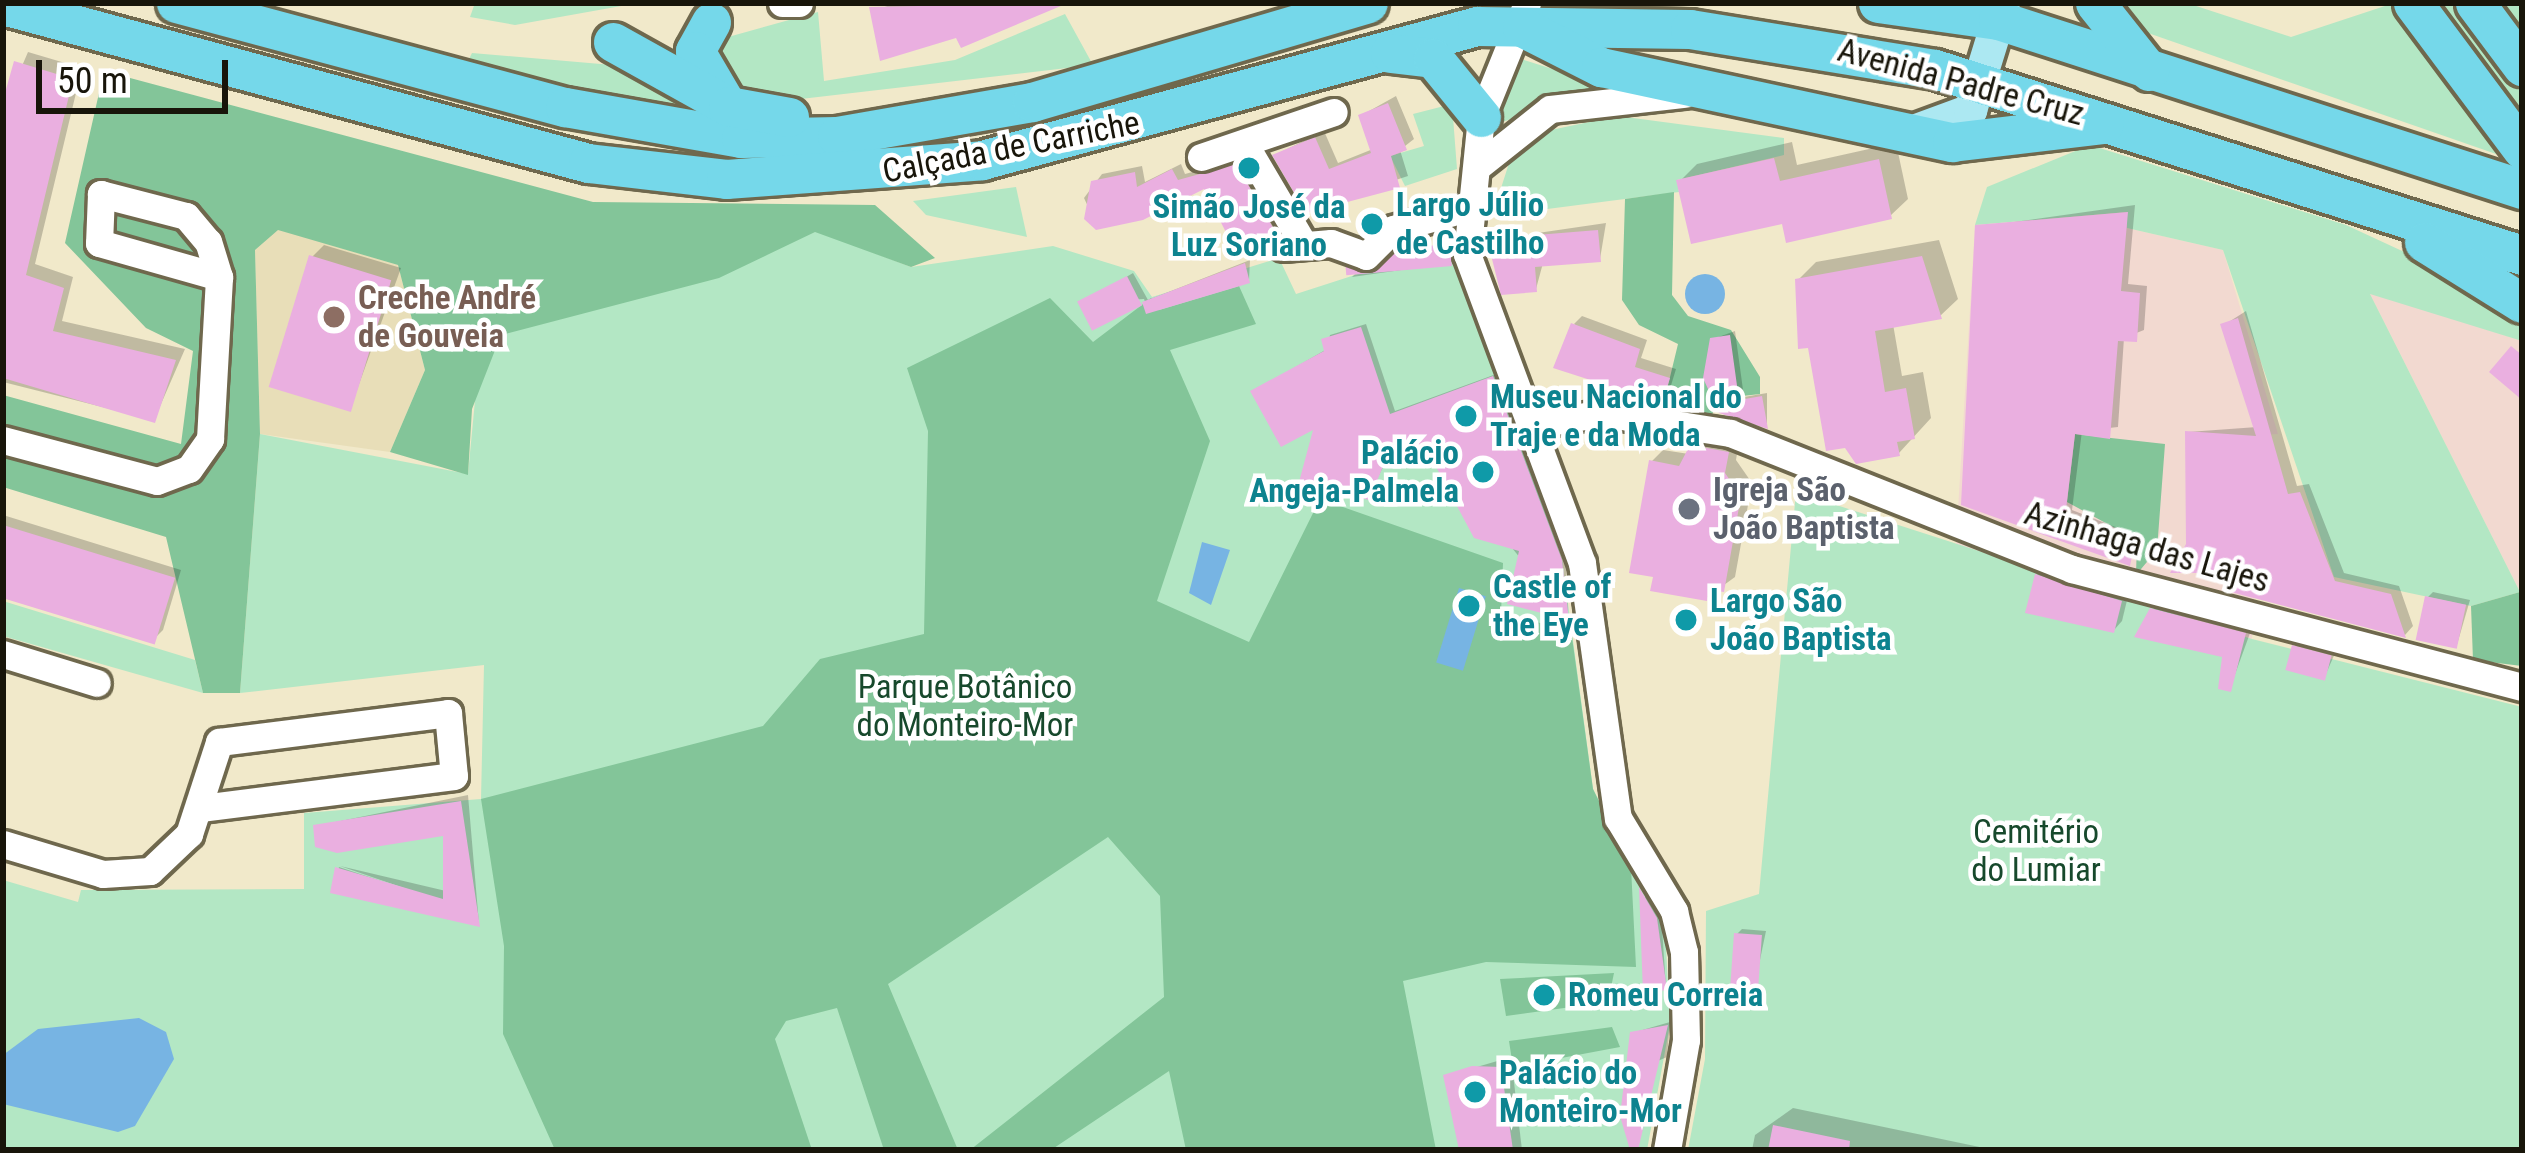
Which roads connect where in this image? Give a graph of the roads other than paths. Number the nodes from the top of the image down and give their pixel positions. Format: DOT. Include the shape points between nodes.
graph roads {
  1 [pos="176,3"];
  2 [pos="782,3"];
  3 [pos="799,3"];
  4 [pos="1367,3"];
  5 [pos="1878,3"];
  6 [pos="2096,3"];
  7 [pos="2413,3"];
  8 [pos="2475,3"];
  9 [pos="3,5"];
  10 [pos="1993,9"];
  11 [pos="1522,14"];
  12 [pos="711,22"];
  13 [pos="613,42"];
  14 [pos="1379,51"];
  15 [pos="2522,66"];
  16 [pos="1315,71"];
  17 [pos="2150,71"];
  18 [pos="1981,82"];
  19 [pos="1700,92"];
  20 [pos="728,106"];
  21 [pos="1334,112"];
  22 [pos="1481,117"];
  23 [pos="933,118"];
  24 [pos="2113,123"];
  25 [pos="1906,130"];
  26 [pos="1244,143"];
  27 [pos="2522,149"];
  28 [pos="1201,158"];
  29 [pos="1477,167"];
  30 [pos="2295,181"];
  31 [pos="2522,189"];
  32 [pos="1467,208"];
  33 [pos="2522,255"];
  34 [pos="219,277"];
  35 [pos="2522,303"];
  36 [pos="1538,424"];
  37 [pos="3,440"];
  38 [pos="3,654"];
  39 [pos="97,683"];
  40 [pos="2522,687"];
  41 [pos="200,808"];
  42 [pos="3,844"];
  43 [pos="1667,1150"];
  1 -- 23 [label="highway, Calçada de Carriche" via="653,127 837,136"];
  2 -- 3 [label="street"];
  4 -- 23 [label="highway, Calçada de Carriche" via="1141,76"];
  5 -- 10 [label="highway, Avenida Padre Cruz"];
  6 -- 17 [label="highway"];
  7 -- 27 [label="highway"];
  8 -- 15 [label="highway"];
  9 -- 16 [label="highway, Calçada de Carriche" via="569,158 726,179 982,160"];
  10 -- 17 [label="highway, Avenida Padre Cruz"];
  10 -- 18 [label="main road"];
  11 -- 14 [label="highway, Avenida Padre Cruz"];
  11 -- 18 [label="highway, Avenida Padre Cruz" via="1754,36"];
  11 -- 19 [label="highway" via="1572,56"];
  11 -- 22 [label="street"];
  12 -- 20 [label="highway" via="695,51"];
  13 -- 20 [label="highway"];
  14 -- 16 [label="highway, Avenida Padre Cruz"];
  14 -- 22 [label="highway" via="1433,58"];
  17 -- 31 [label="highway, Avenida Padre Cruz"];
  18 -- 24 [label="highway, Avenida Padre Cruz"];
  18 -- 25 [label="main road" via="1957,123"];
  19 -- 25 [label="highway"];
  19 -- 29 [label="street" via="1550,109"];
  20 -- 23 [label="highway"];
  21 -- 26 [label="street"];
  22 -- 29 [label="street"];
  24 -- 25 [label="highway" via="1981,143"];
  24 -- 30 [label="highway, Avenida Padre Cruz"];
  26 -- 28 [label="street"];
  26 -- 32 [label="street" via="1294,246 1366,256 1393,229"];
  29 -- 32 [label="street"];
  30 -- 33 [label="highway, Avenida Padre Cruz"];
  30 -- 35 [label="highway" via="2458,258"];
  32 -- 36 [label="street" via="1467,254 1501,363"];
  34 -- 37 [label="street" via="216,415 189,470 141,479"];
  36 -- 40 [label="street, Azinhaga das Lajes" via="1668,418 2072,568"];
  36 -- 43 [label="street" via="1582,562 1618,818 1674,910 1684,952 1686,1040"];
  38 -- 39 [label="street"];
  41 -- 41 [label="street" via="454,776 448,713 219,742"];
  41 -- 42 [label="street" via="170,863 134,875"];
}
